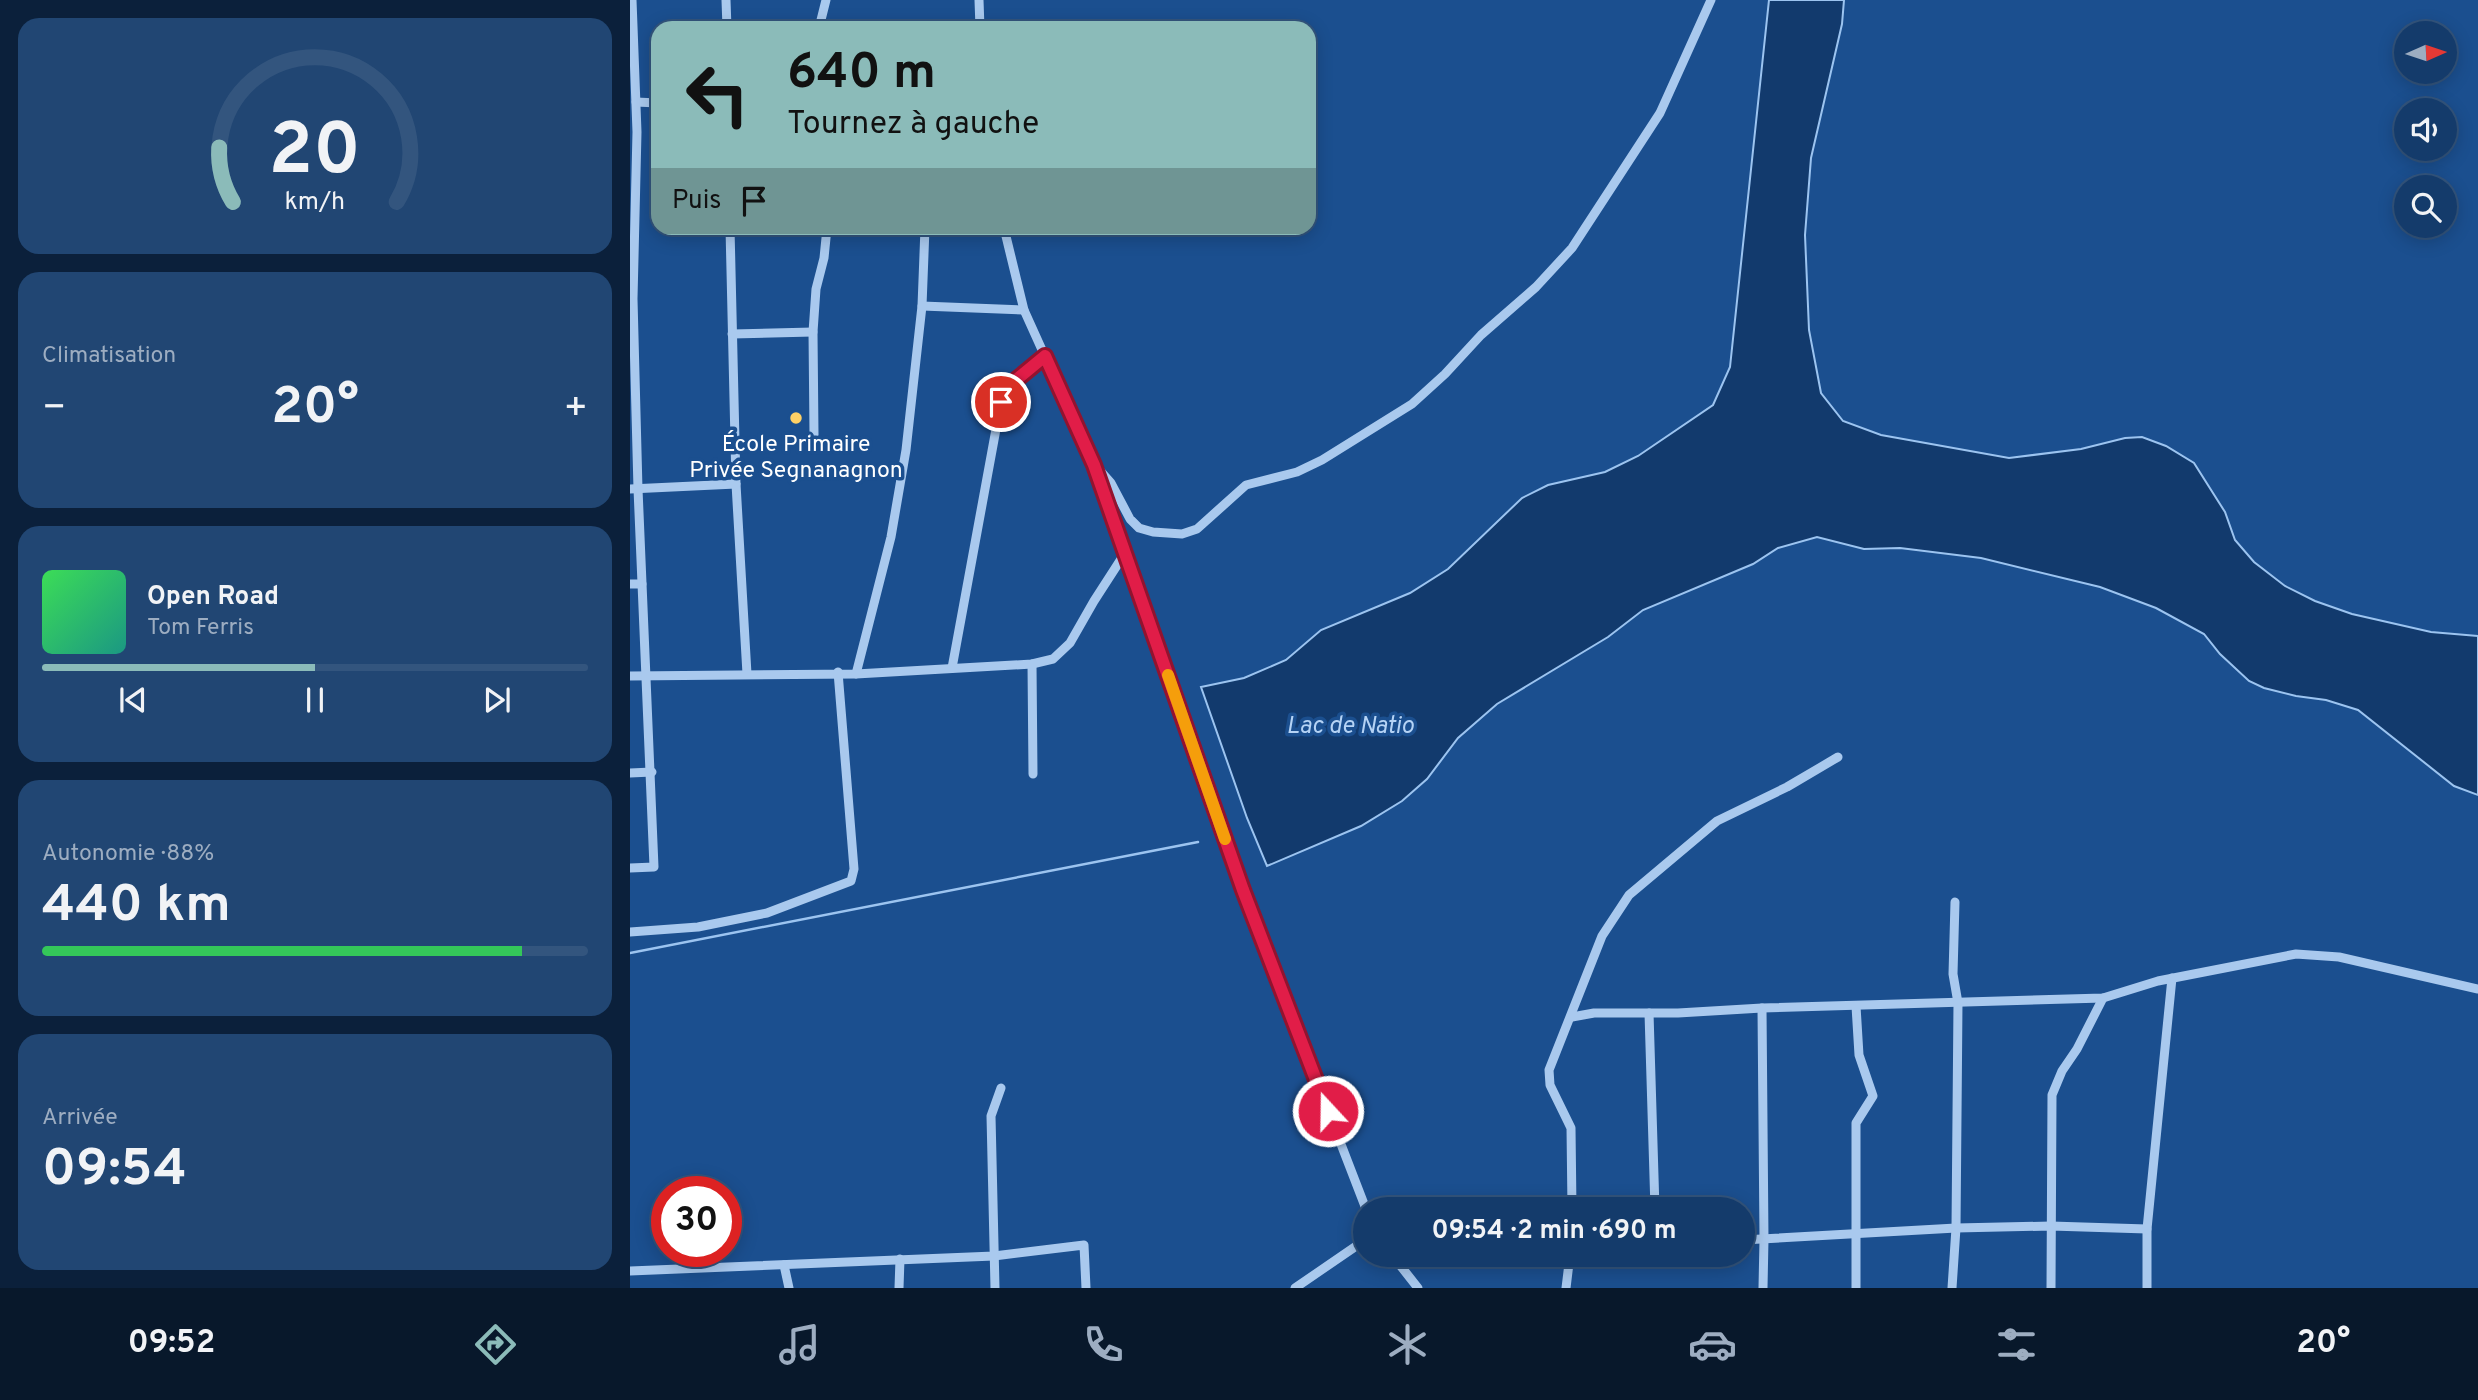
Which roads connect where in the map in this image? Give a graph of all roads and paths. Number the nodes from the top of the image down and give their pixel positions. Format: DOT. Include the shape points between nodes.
graph roads {
  1 [pos="632,0"];
  2 [pos="726,0"];
  3 [pos="826,0"];
  4 [pos="979,0"];
  5 [pos="1711,0"];
  6 [pos="727,21"];
  7 [pos="821,21"];
  8 [pos="980,21"];
  9 [pos="636,102"];
  10 [pos="651,103"];
  11 [pos="633,131"];
  12 [pos="730,235"];
  13 [pos="826,235"];
  14 [pos="925,235"];
  15 [pos="1006,235"];
  16 [pos="632,299"];
  17 [pos="922,306"];
  18 [pos="1024,310"];
  19 [pos="813,331"];
  20 [pos="732,334"];
  21 [pos="1045,356"];
  22 [pos="814,435"];
  23 [pos="1094,465"];
  24 [pos="736,484"];
  25 [pos="634,489"];
  26 [pos="1125,553"];
  27 [pos="630,584"];
  28 [pos="642,584"];
  29 [pos="1032,664"];
  30 [pos="952,668"];
  31 [pos="838,672"];
  32 [pos="747,674"];
  33 [pos="856,674"];
  34 [pos="630,676"];
  35 [pos="647,676"];
  36 [pos="1838,757"];
  37 [pos="630,772"];
  38 [pos="652,772"];
  39 [pos="1033,774"];
  40 [pos="630,868"];
  41 [pos="1955,902"];
  42 [pos="630,932"];
  43 [pos="2172,978"];
  44 [pos="2478,989"];
  45 [pos="2103,998"];
  46 [pos="1958,1003"];
  47 [pos="1856,1006"];
  48 [pos="1762,1008"];
  49 [pos="1649,1013"];
  50 [pos="1572,1017"];
  51 [pos="1001,1088"];
  52 [pos="1361,1197"];
  53 [pos="1572,1197"];
  54 [pos="1656,1197"];
  55 [pos="2051,1226"];
  56 [pos="1956,1228"];
  57 [pos="2147,1229"];
  58 [pos="1855,1234"];
  59 [pos="1755,1239"];
  60 [pos="1764,1239"];
  61 [pos="1353,1248"];
  62 [pos="994,1256"];
  63 [pos="900,1259"];
  64 [pos="784,1265"];
  65 [pos="1401,1267"];
  66 [pos="1568,1267"];
  67 [pos="630,1271"];
  68 [pos="789,1288"];
  69 [pos="899,1288"];
  70 [pos="995,1288"];
  71 [pos="1086,1288"];
  72 [pos="1295,1288"];
  73 [pos="1418,1288"];
  74 [pos="1566,1288"];
  75 [pos="1763,1288"];
  76 [pos="1856,1288"];
  77 [pos="1952,1288"];
  78 [pos="2051,1288"];
  79 [pos="2147,1288"];
  1 -- 9 [label="street"];
  2 -- 6 [label="street"];
  3 -- 7 [label="street"];
  4 -- 8 [label="street"];
  5 -- 23 [label="street" via="1660,113 1572,248 1412,404 1322,460 1247,485 1197,529 1182,534 1139,528"];
  9 -- 10 [label="street"];
  9 -- 11 [label="street"];
  11 -- 16 [label="street"];
  12 -- 20 [label="street"];
  13 -- 19 [label="street"];
  14 -- 17 [label="street"];
  15 -- 18 [label="street"];
  16 -- 25 [label="street"];
  17 -- 18 [label="street"];
  17 -- 33 [label="street" via="891,537"];
  18 -- 21 [label="street"];
  19 -- 20 [label="street"];
  19 -- 22 [label="street"];
  20 -- 24 [label="street"];
  21 -- 23 [label="street"];
  21 -- 30 [label="street" via="1016,380 1001,402"];
  23 -- 26 [label="street"];
  24 -- 25 [label="street"];
  24 -- 32 [label="street"];
  25 -- 28 [label="street"];
  26 -- 29 [label="street" via="1070,642 1054,659"];
  26 -- 52 [label="street" via="1243,890"];
  27 -- 28 [label="street"];
  28 -- 35 [label="street"];
  29 -- 30 [label="street"];
  29 -- 39 [label="street"];
  30 -- 33 [label="street"];
  31 -- 32 [label="street"];
  31 -- 33 [label="street"];
  31 -- 42 [label="street" via="854,869 851,881 767,913 698,927"];
  32 -- 35 [label="street"];
  34 -- 35 [label="street"];
  35 -- 38 [label="street"];
  36 -- 50 [label="street" via="1717,821 1629,895 1602,936"];
  37 -- 38 [label="street"];
  38 -- 40 [label="street" via="654,867"];
  41 -- 46 [label="street" via="1953,974"];
  43 -- 44 [label="street" via="2296,954 2339,957"];
  43 -- 45 [label="street"];
  43 -- 57 [label="street"];
  45 -- 46 [label="street"];
  45 -- 55 [label="street" via="2052,1095"];
  46 -- 47 [label="street"];
  46 -- 56 [label="street"];
  47 -- 48 [label="street"];
  47 -- 58 [label="street" via="1860,1055 1873,1096 1856,1123"];
  48 -- 49 [label="street"];
  48 -- 60 [label="street"];
  49 -- 50 [label="street"];
  49 -- 54 [label="street"];
  50 -- 53 [label="street" via="1549,1070 1550,1085 1571,1128"];
  51 -- 62 [label="street" via="991,1116"];
  55 -- 56 [label="street"];
  55 -- 57 [label="street"];
  55 -- 78 [label="street"];
  56 -- 58 [label="street"];
  56 -- 77 [label="street"];
  57 -- 79 [label="street"];
  58 -- 60 [label="street"];
  58 -- 76 [label="street"];
  59 -- 60 [label="street"];
  60 -- 75 [label="street"];
  61 -- 72 [label="street"];
  62 -- 63 [label="street"];
  62 -- 70 [label="street"];
  62 -- 71 [label="street" via="1084,1245"];
  63 -- 64 [label="street"];
  63 -- 69 [label="street"];
  64 -- 67 [label="street"];
  64 -- 68 [label="street"];
  65 -- 73 [label="street"];
  66 -- 74 [label="street"];
}
